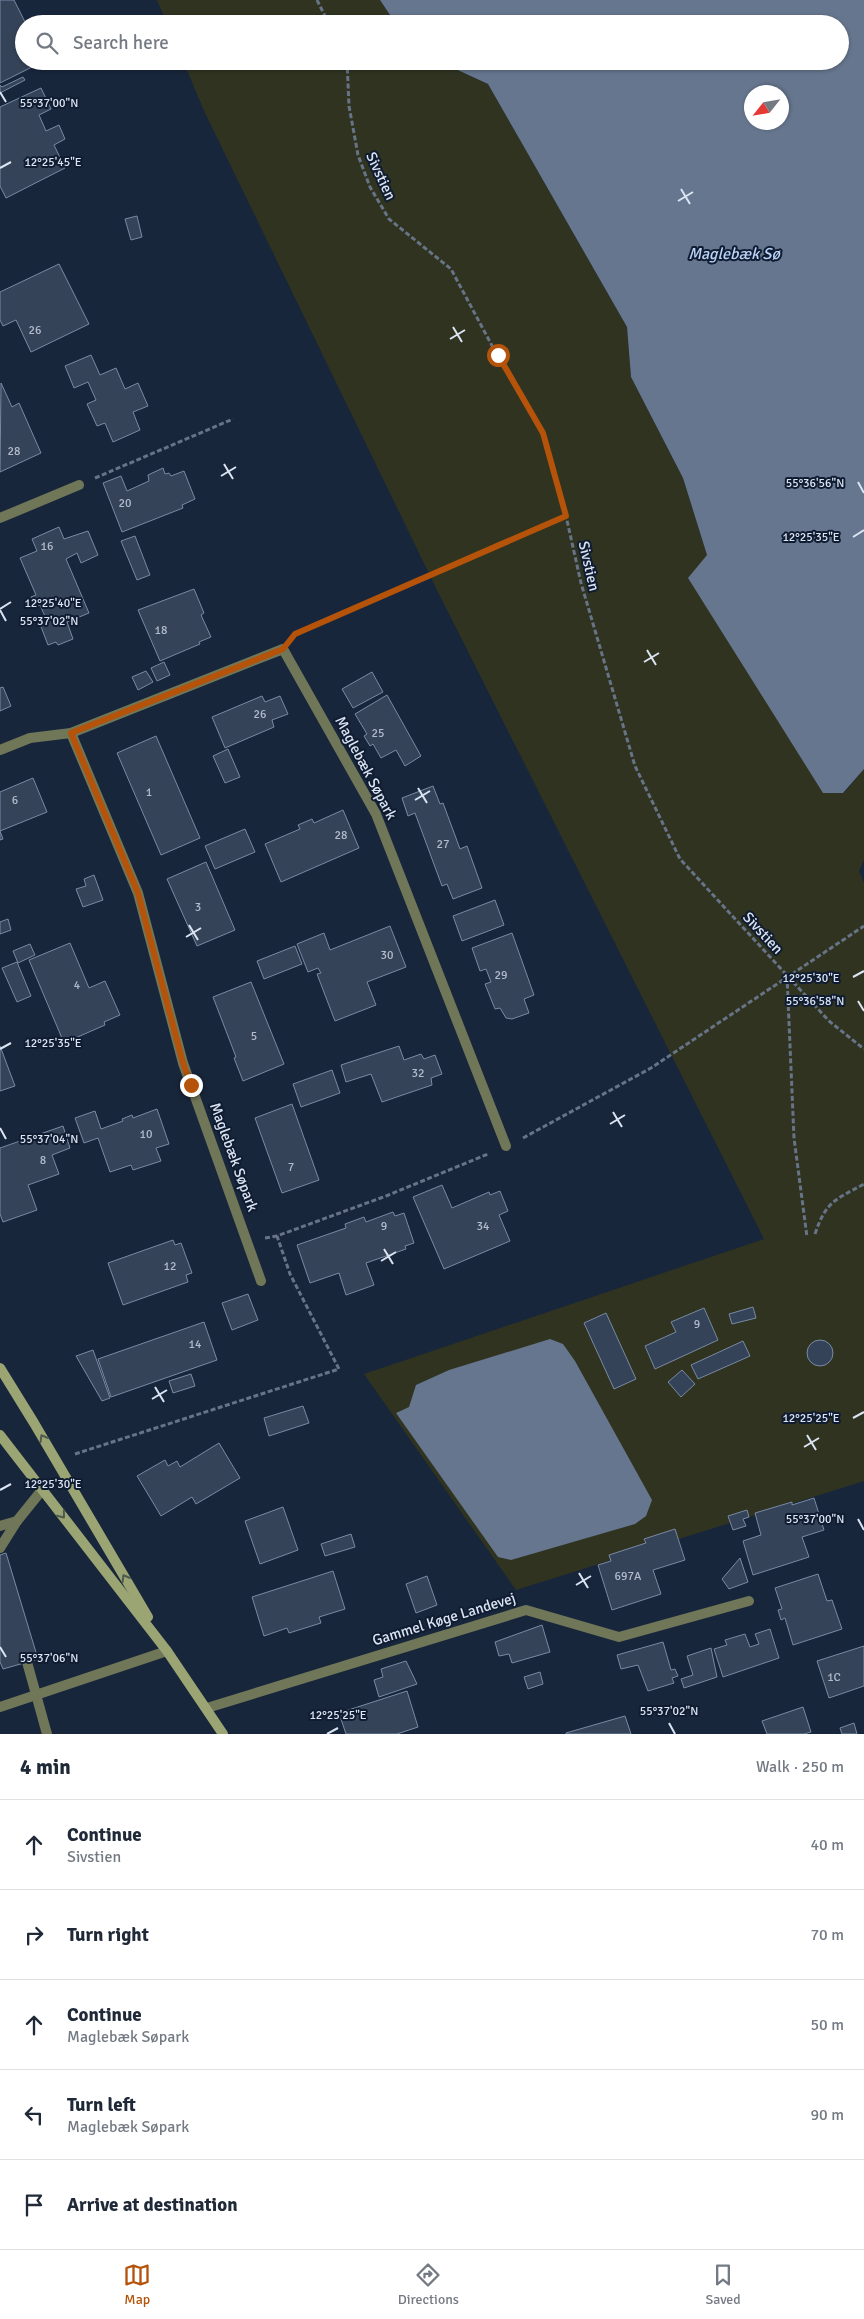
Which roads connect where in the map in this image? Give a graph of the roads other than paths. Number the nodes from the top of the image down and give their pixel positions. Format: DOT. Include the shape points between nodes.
graph roads {
  1 [pos="79,485"];
  2 [pos="0,518"];
  3 [pos="71,733"];
  4 [pos="0,750"];
  5 [pos="506,1146"];
  6 [pos="261,1281"];
  7 [pos="0,1368"];
  8 [pos="0,1435"];
  9 [pos="42,1490"];
  10 [pos="17,1521"];
  11 [pos="0,1526"];
  12 [pos="0,1548"];
  13 [pos="749,1601"];
  14 [pos="167,1651"];
  15 [pos="27,1662"];
  16 [pos="37,1696"];
  17 [pos="0,1707"];
  18 [pos="207,1708"];
  19 [pos="221,1733"];
  20 [pos="48,1734"];
  1 -- 2 [label="street"];
  3 -- 4 [label="street" via="30,738"];
  3 -- 5 [label="street, Maglebæk Søpark" via="283,649 376,814"];
  3 -- 6 [label="street, Maglebæk Søpark" via="138,893 183,1063"];
  14 -- 7 [label="main road, one-way"];
  8 -- 9 [label="main road"];
  9 -- 10 [label="street"];
  9 -- 14 [label="main road, one-way"];
  10 -- 11 [label="street"];
  10 -- 12 [label="street"];
  13 -- 18 [label="street, Gammel Køge Landevej" via="619,1637 526,1610"];
  14 -- 16 [label="street"];
  14 -- 18 [label="main road"];
  15 -- 16 [label="street"];
  16 -- 17 [label="street"];
  16 -- 20 [label="street"];
  18 -- 19 [label="main road"];
}
